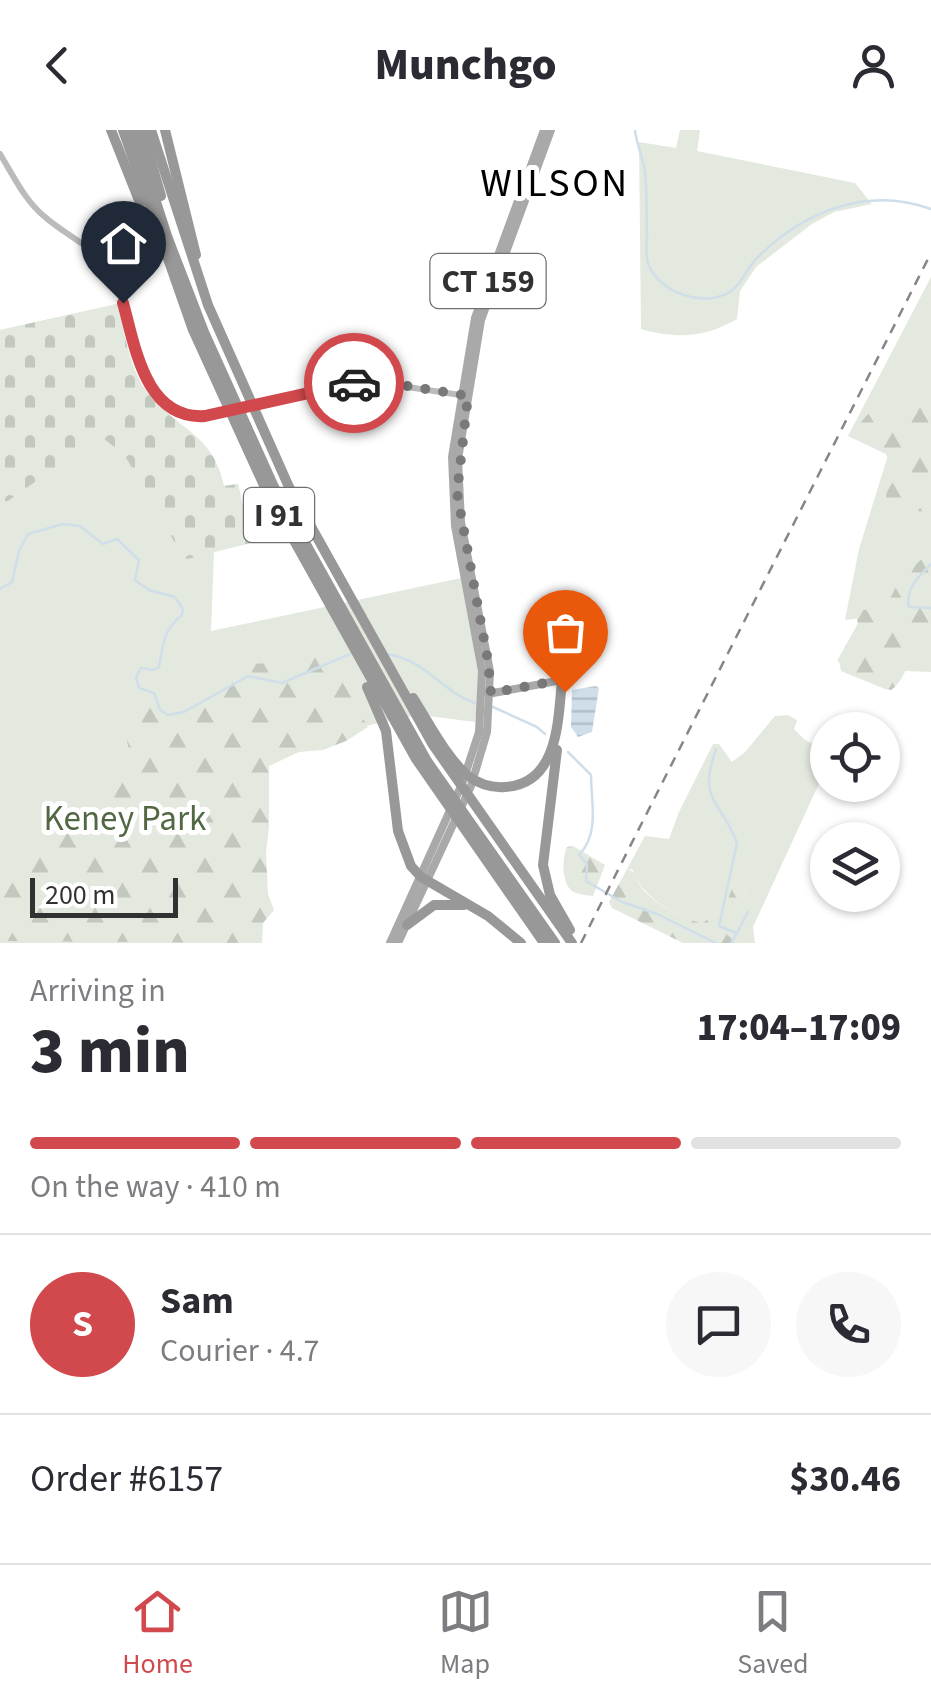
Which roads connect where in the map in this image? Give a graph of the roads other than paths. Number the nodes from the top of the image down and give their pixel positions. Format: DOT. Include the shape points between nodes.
graph roads {
  1 [pos="111,130"];
  2 [pos="123,130"];
  3 [pos="132,130"];
  4 [pos="142,130"];
  5 [pos="151,130"];
  6 [pos="164,130"];
  7 [pos="547,130"];
  8 [pos="0,154"];
  9 [pos="161,244"];
  10 [pos="208,305"];
  11 [pos="464,395"];
  12 [pos="355,630"];
  13 [pos="380,673"];
  14 [pos="562,680"];
  15 [pos="487,701"];
  16 [pos="450,784"];
  17 [pos="469,818"];
  18 [pos="425,880"];
  19 [pos="481,911"];
  20 [pos="404,923"];
  21 [pos="567,940"];
  22 [pos="390,943"];
  23 [pos="398,943"];
  24 [pos="521,943"];
  25 [pos="544,943"];
  1 -- 9 [label="highway"];
  2 -- 9 [label="highway, I 91"];
  3 -- 12 [label="highway" via="221,373 274,486"];
  4 -- 12 [label="highway" via="220,358"];
  5 -- 10 [label="highway, I 91"];
  6 -- 10 [label="highway"];
  7 -- 11 [label="main road, CT 159" via="488,290"];
  8 -- 11 [label="street" via="37,210 112,273 140,366 172,408 199,417 368,381"];
  9 -- 12 [label="highway, I 91" via="250,459"];
  10 -- 12 [label="highway, I 91"];
  11 -- 15 [label="main road, CT 159" via="460,533"];
  12 -- 13 [label="highway"];
  12 -- 13 [label="highway, I 91" via="356,653"];
  12 -- 13 [label="highway, I 91" via="383,657"];
  13 -- 16 [label="highway"];
  13 -- 16 [label="highway, I 91"];
  13 -- 18 [label="highway" via="402,847"];
  14 -- 15 [label="main road"];
  14 -- 16 [label="highway" via="553,746 543,767 518,785"];
  14 -- 21 [label="highway" via="542,862"];
  15 -- 18 [label="main road, CT 159" via="478,768"];
  16 -- 17 [label="highway, I 91"];
  16 -- 17 [label="highway, I 91"];
  17 -- 21 [label="highway, I 91"];
  17 -- 25 [label="highway, I 91"];
  18 -- 19 [label="highway"];
  18 -- 20 [label="main road, CT 159"];
  19 -- 20 [label="highway" via="442,903"];
  19 -- 24 [label="highway"];
  20 -- 22 [label="main road, CT 159"];
  20 -- 23 [label="main road, CT 159"];
}
